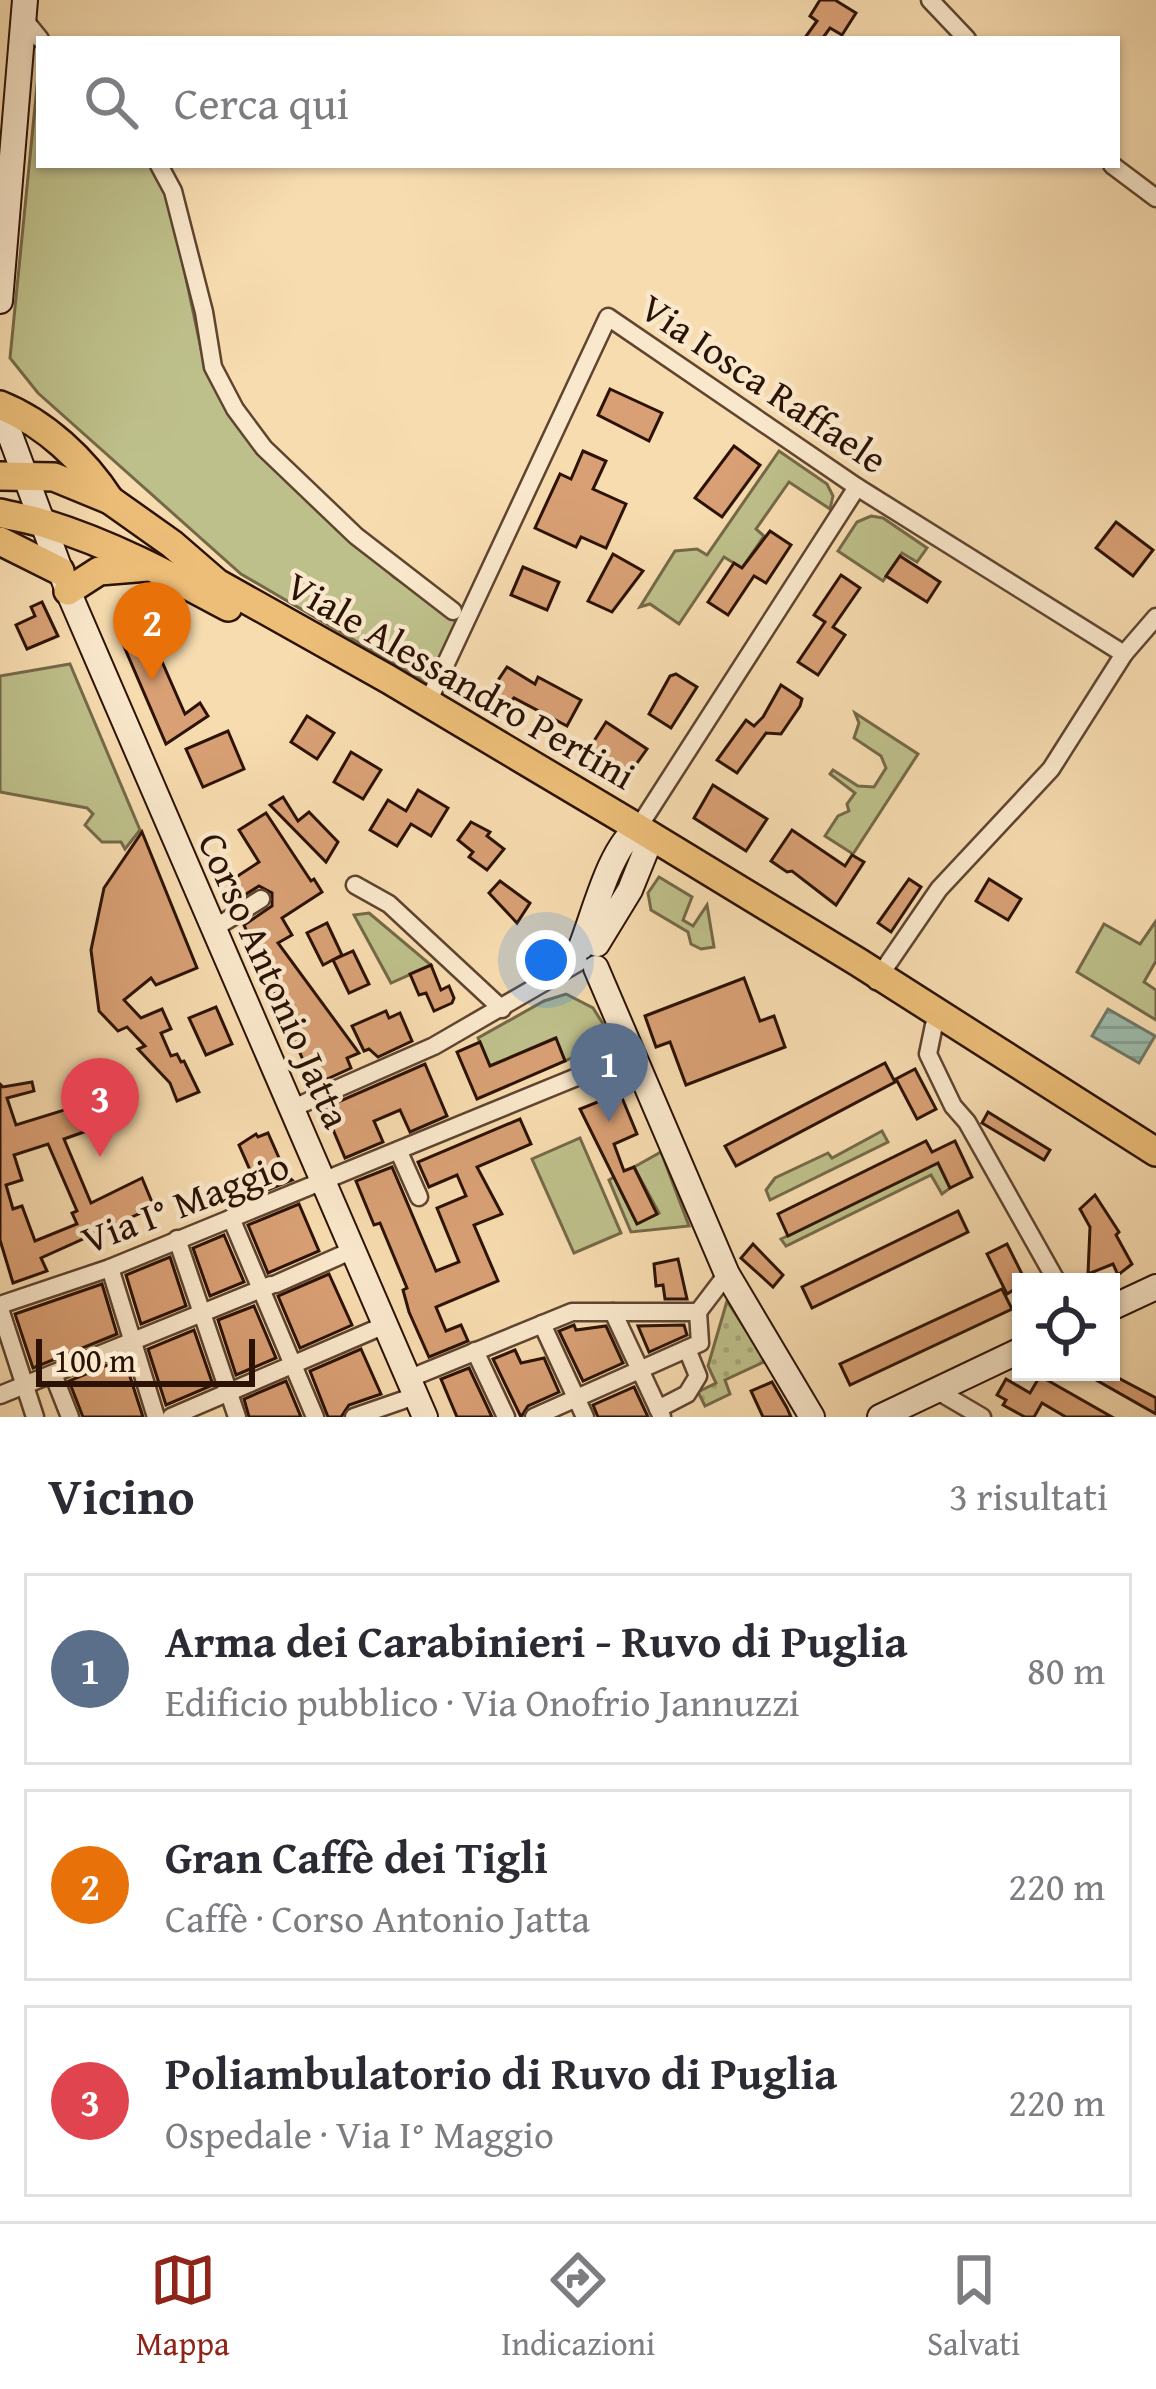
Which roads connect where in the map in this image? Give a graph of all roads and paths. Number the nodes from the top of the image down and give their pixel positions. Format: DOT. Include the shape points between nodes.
graph roads {
  1 [pos="930,0"];
  2 [pos="24,9"];
  3 [pos="38,36"];
  4 [pos="964,36"];
  5 [pos="160,168"];
  6 [pos="1116,168"];
  7 [pos="1156,198"];
  8 [pos="0,301"];
  9 [pos="0,406"];
  10 [pos="12,475"];
  11 [pos="857,488"];
  12 [pos="110,500"];
  13 [pos="0,513"];
  14 [pos="42,522"];
  15 [pos="10,546"];
  16 [pos="153,566"];
  17 [pos="64,581"];
  18 [pos="453,611"];
  19 [pos="1156,617"];
  20 [pos="1124,654"];
  21 [pos="427,704"];
  22 [pos="637,838"];
  23 [pos="355,885"];
  24 [pos="261,899"];
  25 [pos="213,929"];
  26 [pos="589,955"];
  27 [pos="869,971"];
  28 [pos="502,1009"];
  29 [pos="926,1015"];
  30 [pos="633,1054"];
  31 [pos="293,1108"];
  32 [pos="399,1152"];
  33 [pos="1156,1153"];
  34 [pos="1156,1170"];
  35 [pos="325,1183"];
  36 [pos="419,1197"];
  37 [pos="231,1219"];
  38 [pos="177,1239"];
  39 [pos="353,1250"];
  40 [pos="110,1268"];
  41 [pos="1052,1273"];
  42 [pos="727,1274"];
  43 [pos="269,1286"];
  44 [pos="1156,1287"];
  45 [pos="1120,1304"];
  46 [pos="0,1307"];
  47 [pos="203,1312"];
  48 [pos="613,1312"];
  49 [pos="698,1312"];
  50 [pos="542,1324"];
  51 [pos="385,1325"];
  52 [pos="134,1341"];
  53 [pos="687,1348"];
  54 [pos="476,1351"];
  55 [pos="1012,1354"];
  56 [pos="293,1363"];
  57 [pos="640,1370"];
  58 [pos="53,1374"];
  59 [pos="25,1385"];
  60 [pos="937,1390"];
  61 [pos="229,1391"];
  62 [pos="0,1395"];
  63 [pos="416,1397"];
  64 [pos="576,1398"];
  65 [pos="660,1413"];
  66 [pos="35,1417"];
  67 [pos="70,1417"];
  68 [pos="156,1417"];
  69 [pos="171,1417"];
  70 [pos="237,1417"];
  71 [pos="315,1417"];
  72 [pos="354,1417"];
  73 [pos="506,1417"];
  74 [pos="534,1417"];
  75 [pos="585,1417"];
  76 [pos="812,1417"];
  77 [pos="880,1417"];
  78 [pos="982,1417"];
  1 -- 4 [label="street"];
  2 -- 3 [label="street"];
  2 -- 8 [label="main road"];
  5 -- 18 [label="street" via="213,367 235,409 356,536"];
  6 -- 7 [label="street"];
  9 -- 10 [label="main road"];
  9 -- 12 [label="main road" via="48,433 91,470"];
  10 -- 12 [label="main road, Viale Alessandro Pertini" via="54,477"];
  10 -- 14 [label="main road"];
  11 -- 20 [label="street, Via Iosca Raffaele"];
  11 -- 21 [label="street, Via Iosca Raffaele" via="608,317"];
  11 -- 22 [label="street"];
  12 -- 21 [label="main road, Viale Alessandro Pertini" via="218,584"];
  13 -- 14 [label="main road, Viale Alessandro Pertini"];
  14 -- 16 [label="main road, Viale Alessandro Pertini"];
  14 -- 17 [label="main road"];
  15 -- 17 [label="main road"];
  16 -- 17 [label="main road"];
  16 -- 22 [label="main road, Viale Alessandro Pertini"];
  17 -- 25 [label="main road, Corso Antonio Jatta"];
  19 -- 20 [label="street"];
  20 -- 27 [label="street" via="1051,769"];
  21 -- 22 [label="main road, Viale Alessandro Pertini"];
  22 -- 26 [label="main road"];
  22 -- 27 [label="main road, Viale Alessandro Pertini"];
  23 -- 28 [label="street" via="389,904"];
  24 -- 25 [label="street"];
  25 -- 31 [label="main road, Corso Antonio Jatta"];
  26 -- 28 [label="street"];
  26 -- 30 [label="main road"];
  27 -- 29 [label="main road, Viale Alessandro Pertini"];
  28 -- 31 [label="street"];
  29 -- 33 [label="main road"];
  29 -- 34 [label="main road"];
  29 -- 41 [label="street" via="928,1054 953,1106"];
  30 -- 32 [label="street, Via I° Maggio"];
  30 -- 42 [label="main road"];
  31 -- 35 [label="main road, Corso Antonio Jatta"];
  32 -- 35 [label="street, Via I° Maggio"];
  32 -- 36 [label="street"];
  35 -- 37 [label="street, Via I° Maggio"];
  35 -- 39 [label="main road, Corso Antonio Jatta"];
  37 -- 38 [label="street, Via I° Maggio"];
  37 -- 43 [label="street"];
  38 -- 40 [label="street, Via I° Maggio"];
  38 -- 47 [label="street"];
  39 -- 43 [label="street"];
  39 -- 51 [label="main road, Corso Antonio Jatta"];
  40 -- 46 [label="street, Via I° Maggio"];
  40 -- 52 [label="street"];
  42 -- 49 [label="street"];
  42 -- 76 [label="main road"];
  43 -- 47 [label="street"];
  43 -- 56 [label="street"];
  44 -- 45 [label="main road"];
  46 -- 59 [label="street"];
  47 -- 52 [label="street"];
  47 -- 61 [label="street"];
  48 -- 49 [label="street"];
  48 -- 50 [label="street" via="572,1312"];
  48 -- 57 [label="street"];
  49 -- 53 [label="street" via="700,1343"];
  50 -- 54 [label="street"];
  50 -- 64 [label="street"];
  51 -- 56 [label="street"];
  51 -- 63 [label="main road, Corso Antonio Jatta"];
  52 -- 58 [label="street"];
  52 -- 68 [label="street"];
  53 -- 57 [label="street"];
  53 -- 65 [label="street" via="698,1376"];
  54 -- 63 [label="street"];
  54 -- 73 [label="street"];
  55 -- 60 [label="main road"];
  56 -- 61 [label="street"];
  56 -- 71 [label="street"];
  57 -- 64 [label="street"];
  57 -- 65 [label="street"];
  58 -- 59 [label="street"];
  58 -- 67 [label="street"];
  59 -- 62 [label="street"];
  59 -- 66 [label="street"];
  60 -- 77 [label="main road"];
  60 -- 78 [label="street"];
  61 -- 69 [label="street"];
  61 -- 70 [label="street"];
  63 -- 72 [label="street"];
  64 -- 74 [label="street"];
  64 -- 75 [label="street"];
}
